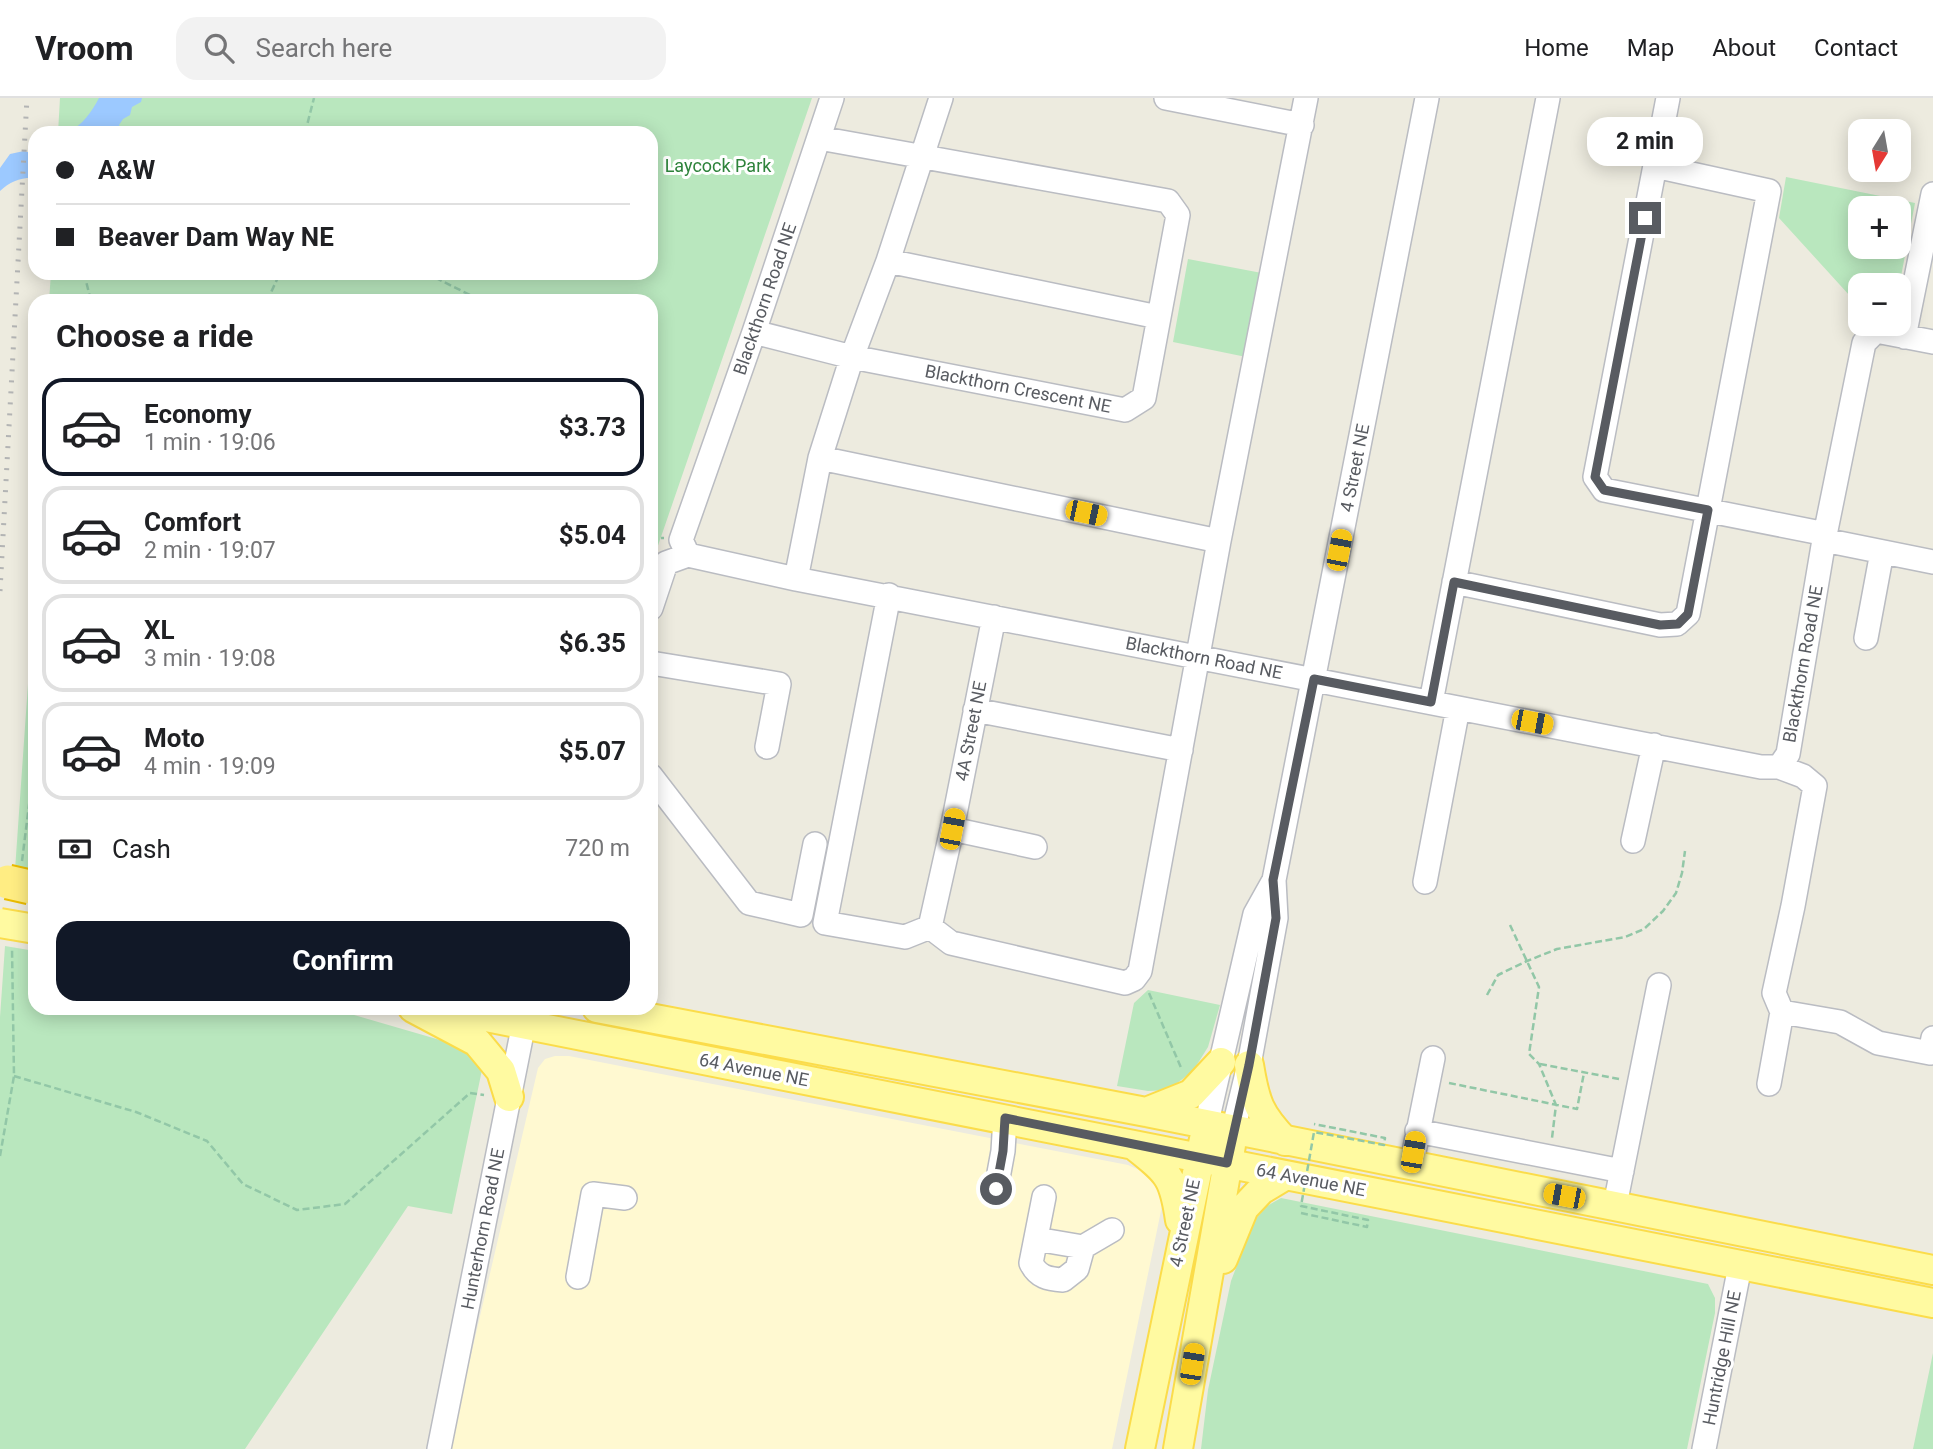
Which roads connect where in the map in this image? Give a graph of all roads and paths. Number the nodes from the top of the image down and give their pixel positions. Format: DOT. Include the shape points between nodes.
graph roads {
  1 [pos="314,98"];
  2 [pos="832,98"];
  3 [pos="941,98"];
  4 [pos="1166,98"];
  5 [pos="1306,98"];
  6 [pos="1427,98"];
  7 [pos="1548,98"];
  8 [pos="1668,98"];
  9 [pos="1302,125"];
  10 [pos="306,126"];
  11 [pos="819,138"];
  12 [pos="921,157"];
  13 [pos="1655,166"];
  14 [pos="1933,194"];
  15 [pos="888,261"];
  16 [pos="440,280"];
  17 [pos="468,294"];
  18 [pos="1158,317"];
  19 [pos="754,332"];
  20 [pos="1904,337"];
  21 [pos="1933,342"];
  22 [pos="852,357"];
  23 [pos="820,458"];
  24 [pos="1708,510"];
  25 [pos="1825,537"];
  26 [pos="1219,541"];
  27 [pos="1882,552"];
  28 [pos="688,555"];
  29 [pos="1933,562"];
  30 [pos="796,579"];
  31 [pos="1454,582"];
  32 [pos="658,587"];
  33 [pos="889,595"];
  34 [pos="994,617"];
  35 [pos="1866,638"];
  36 [pos="1199,657"];
  37 [pos="658,664"];
  38 [pos="1314,679"];
  39 [pos="1431,702"];
  40 [pos="1458,708"];
  41 [pos="975,710"];
  42 [pos="1654,745"];
  43 [pos="767,747"];
  44 [pos="1181,750"];
  45 [pos="1779,767"];
  46 [pos="658,785"];
  47 [pos="28,813"];
  48 [pos="952,829"];
  49 [pos="1633,841"];
  50 [pos="815,844"];
  51 [pos="1035,847"];
  52 [pos="1685,851"];
  53 [pos="1425,882"];
  54 [pos="19,886"];
  55 [pos="1510,925"];
  56 [pos="930,927"];
  57 [pos="16,930"];
  58 [pos="1527,961"];
  59 [pos="1134,979"];
  60 [pos="1659,985"];
  61 [pos="1488,995"];
  62 [pos="1782,1012"];
  63 [pos="426,1015"];
  64 [pos="634,1015"];
  65 [pos="526,1016"];
  66 [pos="1932,1048"];
  67 [pos="1235,1063"];
  68 [pos="1539,1064"];
  69 [pos="1430,1068"];
  70 [pos="1183,1073"];
  71 [pos="1584,1073"];
  72 [pos="14,1076"];
  73 [pos="1640,1082"];
  74 [pos="1769,1084"];
  75 [pos="508,1098"];
  76 [pos="1556,1105"];
  77 [pos="1146,1112"];
  78 [pos="1005,1118"];
  79 [pos="1314,1124"];
  80 [pos="1220,1128"];
  81 [pos="1417,1131"];
  82 [pos="1285,1142"];
  83 [pos="1131,1144"];
  84 [pos="0,1156"];
  85 [pos="1556,1158"];
  86 [pos="1213,1160"];
  87 [pos="1411,1167"];
  88 [pos="1622,1171"];
  89 [pos="1286,1175"];
  90 [pos="996,1189"];
  91 [pos="1044,1197"];
  92 [pos="625,1198"];
  93 [pos="1615,1205"];
  94 [pos="1301,1213"];
  95 [pos="1112,1230"];
  96 [pos="1182,1235"];
  97 [pos="1036,1239"];
  98 [pos="1083,1247"];
  99 [pos="1740,1266"];
  100 [pos="1933,1270"];
  101 [pos="578,1278"];
  102 [pos="1933,1303"];
  103 [pos="1200,1313"];
  104 [pos="439,1449"];
  105 [pos="1140,1449"];
  106 [pos="1178,1449"];
  107 [pos="1704,1449"];
  1 -- 10 [label="path"];
  2 -- 11 [label="street, Blackthorn Road NE"];
  3 -- 12 [label="street"];
  4 -- 9 [label="street"];
  5 -- 9 [label="street"];
  6 -- 38 [label="street, 4 Street NE"];
  7 -- 31 [label="street"];
  8 -- 13 [label="street"];
  9 -- 26 [label="street"];
  11 -- 12 [label="street, Blackthorn Crescent NE"];
  11 -- 19 [label="street, Blackthorn Road NE"];
  12 -- 15 [label="street"];
  12 -- 18 [label="street, Blackthorn Crescent NE" via="1168,201 1178,215"];
  13 -- 24 [label="street" via="1595,477 1604,490"];
  13 -- 24 [label="street" via="1769,191"];
  14 -- 20 [label="street"];
  15 -- 18 [label="street"];
  15 -- 22 [label="street"];
  16 -- 17 [label="path"];
  18 -- 22 [label="street, Blackthorn Crescent NE" via="1144,398 1125,410"];
  19 -- 22 [label="street, Blackthorn Crescent NE"];
  19 -- 28 [label="street, Blackthorn Road NE" via="681,540"];
  20 -- 21 [label="street, Blackthorn Road NE"];
  20 -- 25 [label="street, Blackthorn Road NE" via="1877,331 1864,342"];
  22 -- 23 [label="street"];
  23 -- 26 [label="street"];
  23 -- 30 [label="street"];
  24 -- 25 [label="street"];
  24 -- 31 [label="street" via="1688,614 1678,624 1660,625"];
  25 -- 27 [label="street"];
  25 -- 45 [label="street, Blackthorn Road NE" via="1788,754"];
  26 -- 36 [label="street"];
  27 -- 29 [label="street"];
  27 -- 35 [label="street"];
  28 -- 30 [label="street, Blackthorn Road NE"];
  28 -- 32 [label="street" via="666,563"];
  30 -- 33 [label="street, Blackthorn Road NE"];
  31 -- 39 [label="street"];
  33 -- 34 [label="street, Blackthorn Road NE"];
  33 -- 56 [label="street" via="825,923 905,937"];
  34 -- 36 [label="street, Blackthorn Road NE"];
  34 -- 41 [label="street, 4A Street NE"];
  36 -- 38 [label="street, Blackthorn Road NE"];
  36 -- 44 [label="street"];
  37 -- 43 [label="street" via="779,684"];
  38 -- 39 [label="street, Blackthorn Road NE"];
  38 -- 67 [label="street, 4 Street NE" via="1273,880 1255,914"];
  39 -- 40 [label="street, Blackthorn Road NE"];
  40 -- 42 [label="street, Blackthorn Road NE"];
  40 -- 53 [label="street"];
  41 -- 44 [label="street"];
  41 -- 48 [label="street, 4A Street NE"];
  42 -- 45 [label="street, Blackthorn Road NE"];
  42 -- 49 [label="street"];
  44 -- 59 [label="street" via="1140,971"];
  45 -- 62 [label="street" via="1815,786 1774,993"];
  46 -- 50 [label="street" via="749,903 801,915"];
  47 -- 54 [label="path"];
  48 -- 51 [label="street"];
  48 -- 56 [label="street, 4A Street NE"];
  52 -- 58 [label="path" via="1676,894 1644,929 1625,937 1557,949"];
  55 -- 58 [label="path"];
  56 -- 59 [label="street" via="951,943 1125,983"];
  57 -- 72 [label="path" via="11,950"];
  58 -- 61 [label="path" via="1498,975"];
  58 -- 68 [label="path" via="1539,987 1529,1054"];
  59 -- 70 [label="path" via="1148,990"];
  60 -- 73 [label="street"];
  62 -- 66 [label="street" via="1840,1022 1878,1043"];
  62 -- 74 [label="street"];
  63 -- 75 [label="main road" via="477,1042 501,1071"];
  64 -- 77 [label="main road, 64 Avenue NE"];
  65 -- 75 [label="street, Hunterhorn Road NE"];
  65 -- 78 [label="main road, 64 Avenue NE"];
  67 -- 77 [label="main road" via="1191,1094"];
  67 -- 80 [label="street, 4 Street NE"];
  67 -- 82 [label="main road" via="1264,1118"];
  68 -- 71 [label="path"];
  68 -- 76 [label="path"];
  69 -- 76 [label="path"];
  69 -- 81 [label="street"];
  71 -- 73 [label="path"];
  71 -- 76 [label="path" via="1577,1109"];
  72 -- 75 [label="path" via="136,1112 207,1141 243,1184 297,1210 345,1204 470,1093"];
  72 -- 84 [label="path"];
  73 -- 88 [label="street"];
  75 -- 104 [label="street, Hunterhorn Road NE"];
  76 -- 85 [label="path" via="1552,1141"];
  77 -- 80 [label="main road, 64 Avenue NE"];
  78 -- 83 [label="main road, 64 Avenue NE"];
  78 -- 90 [label="street"];
  79 -- 94 [label="path, bridge" via="1385,1138 1384,1145 1314,1132 1301,1206 1368,1220 1367,1227"];
  80 -- 82 [label="main road, 64 Avenue NE"];
  80 -- 86 [label="main road, 4 Street NE"];
  81 -- 85 [label="street"];
  81 -- 87 [label="street"];
  82 -- 87 [label="main road, 64 Avenue NE"];
  83 -- 86 [label="main road, 64 Avenue NE"];
  83 -- 96 [label="main road" via="1163,1169 1174,1186"];
  85 -- 88 [label="street"];
  86 -- 89 [label="main road, 64 Avenue NE"];
  86 -- 96 [label="main road, 4 Street NE"];
  86 -- 103 [label="main road, 4 Street NE"];
  87 -- 93 [label="main road, 64 Avenue NE"];
  88 -- 93 [label="street"];
  89 -- 99 [label="main road, 64 Avenue NE"];
  89 -- 103 [label="main road" via="1261,1190 1244,1208"];
  91 -- 97 [label="street"];
  92 -- 101 [label="street" via="593,1194"];
  93 -- 100 [label="main road, 64 Avenue NE"];
  95 -- 98 [label="street"];
  96 -- 105 [label="main road, 4 Street NE"];
  97 -- 98 [label="street"];
  97 -- 98 [label="street" via="1031,1263 1047,1279 1071,1276"];
  99 -- 102 [label="main road, 64 Avenue NE"];
  99 -- 107 [label="street, Huntridge Hill NE"];
  103 -- 106 [label="main road, 4 Street NE"];
}
